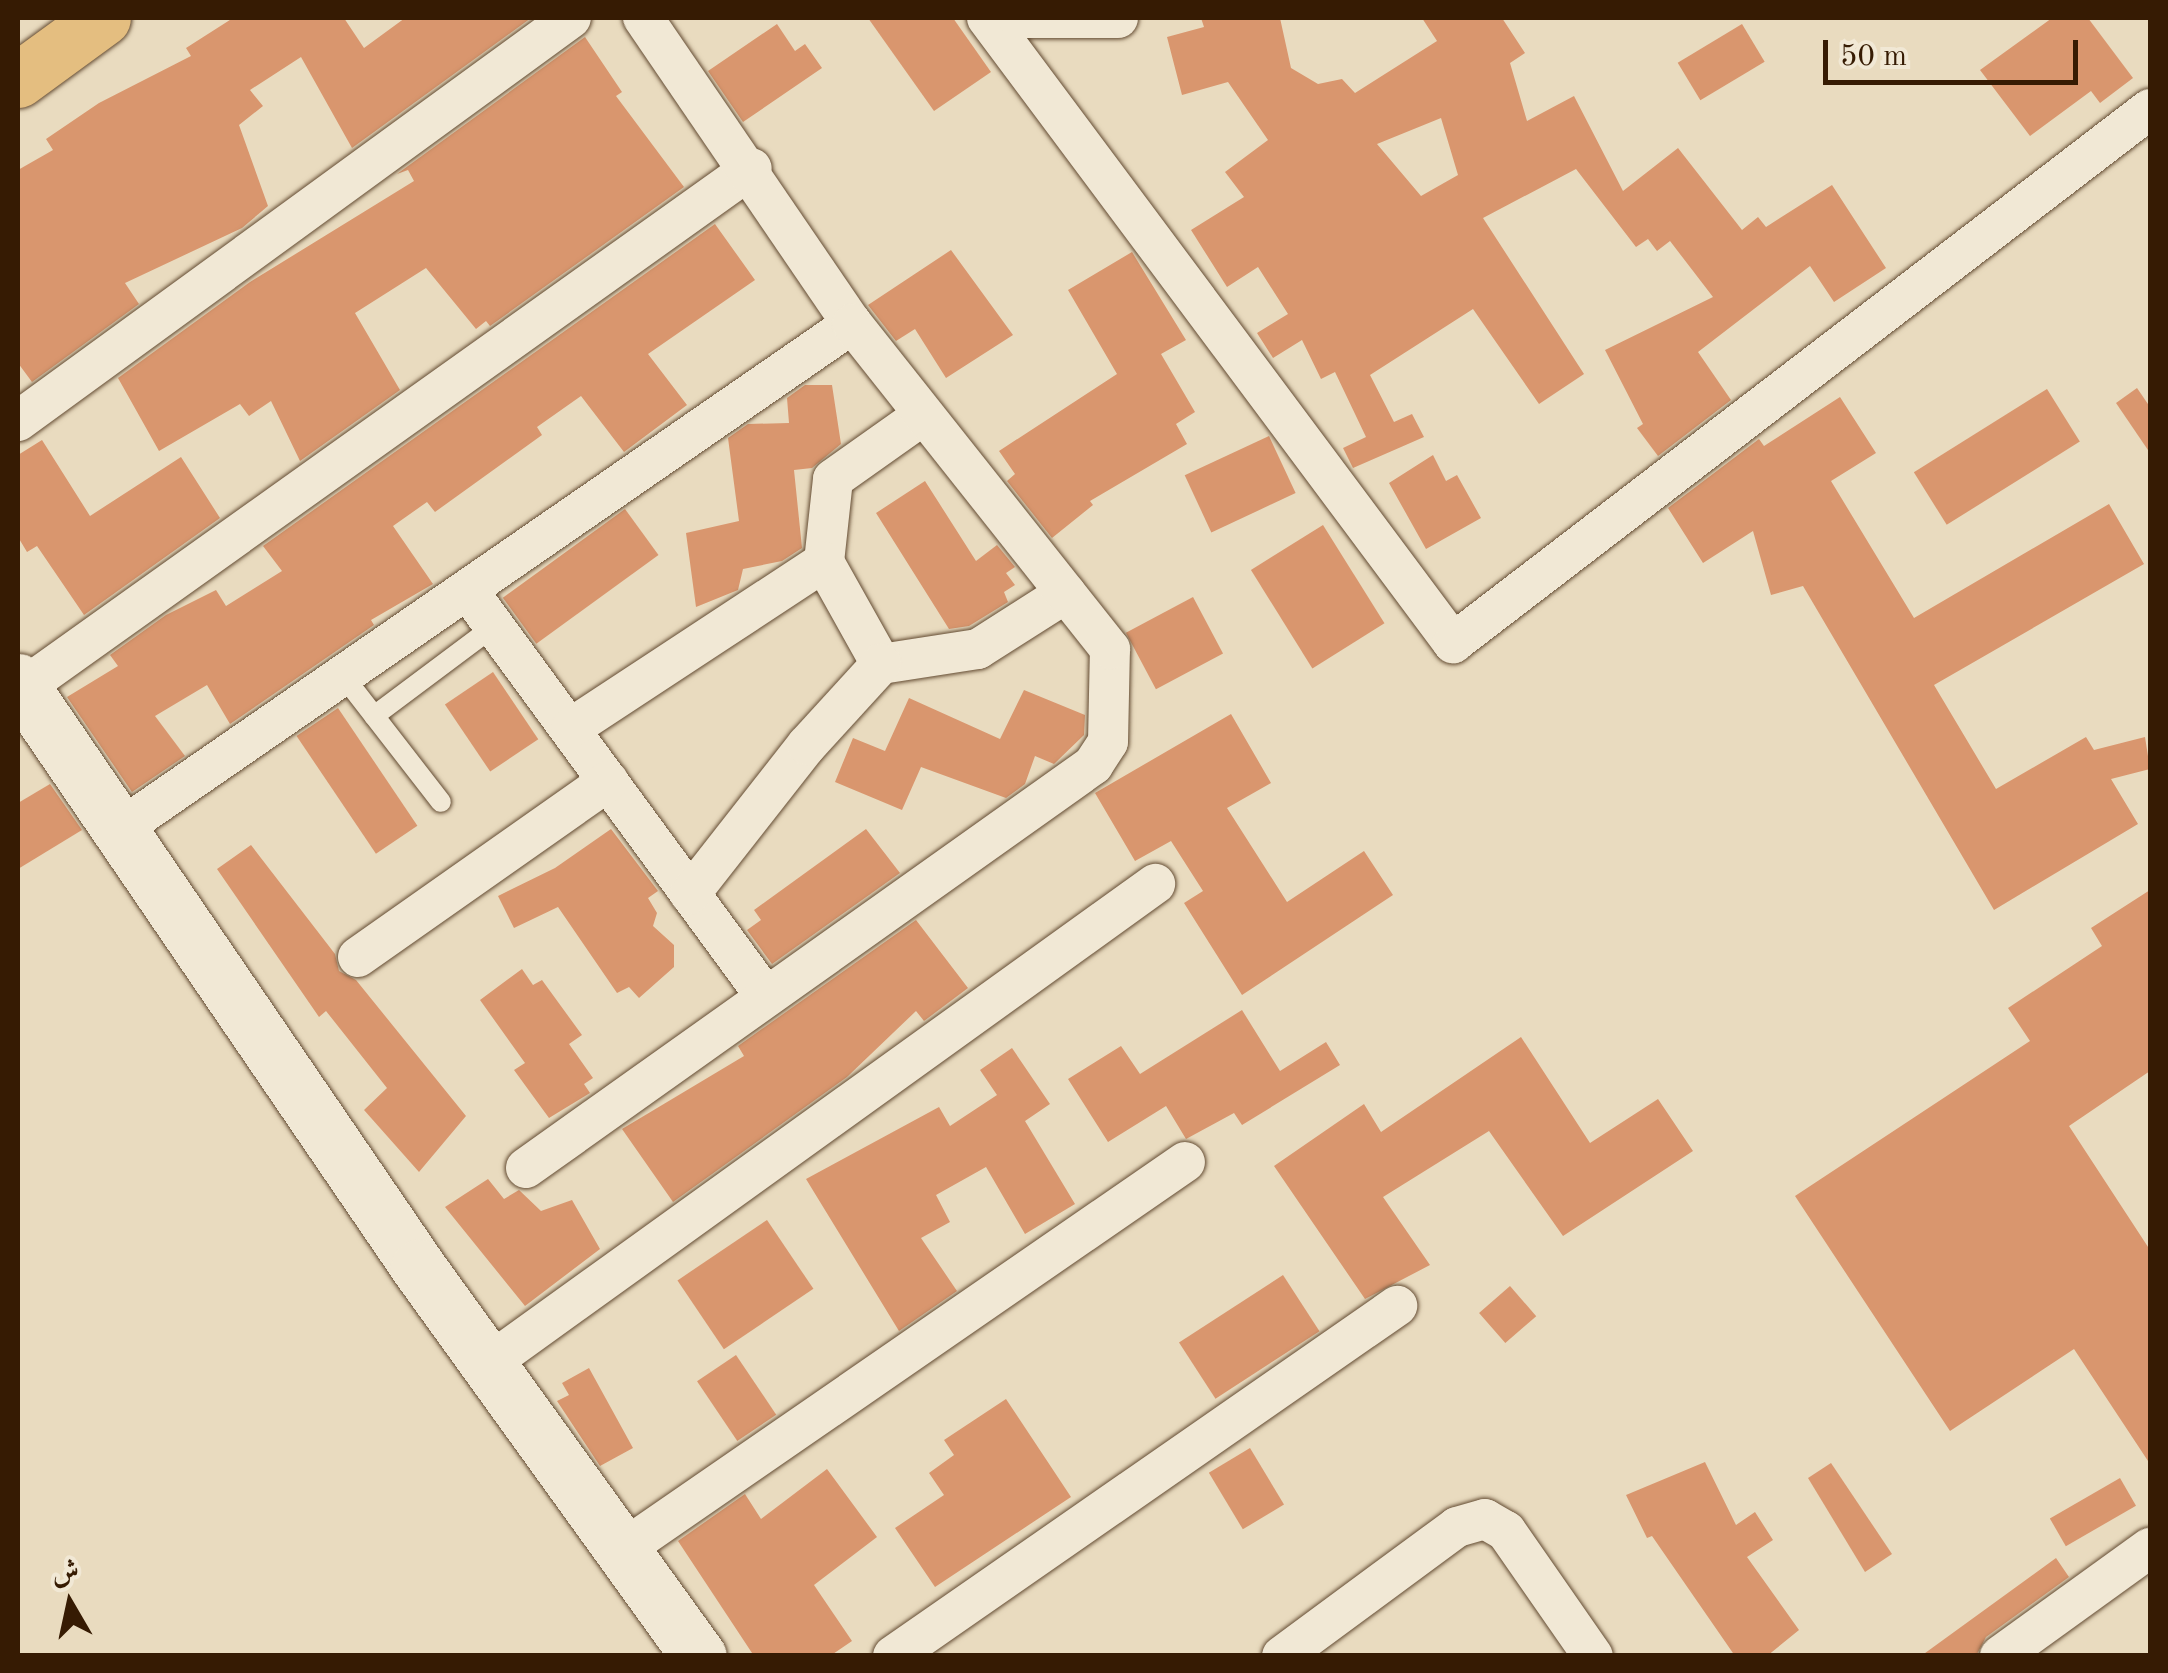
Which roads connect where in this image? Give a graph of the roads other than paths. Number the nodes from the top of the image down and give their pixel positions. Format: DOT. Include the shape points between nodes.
graph roads {
  1 [pos="104,18"];
  2 [pos="571,18"];
  3 [pos="643,18"];
  4 [pos="987,18"];
  5 [pos="1018,18"];
  6 [pos="1118,18"];
  7 [pos="18,80"];
  8 [pos="2150,108"];
  9 [pos="752,168"];
  10 [pos="852,324"];
  11 [pos="922,416"];
  12 [pos="18,420"];
  13 [pos="824,562"];
  14 [pos="469,592"];
  15 [pos="1066,593"];
  16 [pos="497,624"];
  17 [pos="881,664"];
  18 [pos="344,677"];
  19 [pos="20,685"];
  20 [pos="374,716"];
  21 [pos="572,728"];
  22 [pos="608,780"];
  23 [pos="441,802"];
  24 [pos="123,827"];
  25 [pos="1155,884"];
  26 [pos="690,894"];
  27 [pos="358,956"];
  28 [pos="766,997"];
  29 [pos="1185,1162"];
  30 [pos="526,1168"];
  31 [pos="1397,1306"];
  32 [pos="488,1364"];
  33 [pos="2150,1548"];
  34 [pos="622,1552"];
  35 [pos="1303,1649"];
  36 [pos="700,1656"];
  37 [pos="893,1656"];
  38 [pos="1593,1656"];
  39 [pos="2000,1656"];
  1 -- 7 [label="main road"];
  2 -- 12 [label="street"];
  3 -- 9 [label="street"];
  4 -- 8 [label="street" via="1452,643"];
  5 -- 6 [label="street"];
  9 -- 10 [label="street"];
  9 -- 19 [label="street"];
  10 -- 11 [label="street"];
  10 -- 14 [label="street"];
  11 -- 13 [label="street" via="833,479"];
  11 -- 15 [label="street"];
  13 -- 17 [label="street"];
  13 -- 21 [label="street"];
  14 -- 16 [label="street"];
  14 -- 18 [label="street"];
  15 -- 17 [label="street" via="978,649"];
  15 -- 28 [label="street" via="1110,649 1108,742 1093,765"];
  16 -- 20 [label="lane"];
  16 -- 21 [label="street"];
  17 -- 26 [label="street" via="807,744"];
  18 -- 20 [label="lane"];
  18 -- 24 [label="street"];
  19 -- 24 [label="street"];
  20 -- 23 [label="lane"];
  21 -- 22 [label="street"];
  22 -- 26 [label="street"];
  22 -- 27 [label="street"];
  24 -- 32 [label="street"];
  25 -- 32 [label="street"];
  26 -- 28 [label="street"];
  28 -- 30 [label="street"];
  29 -- 34 [label="street"];
  31 -- 37 [label="street"];
  32 -- 34 [label="street"];
  33 -- 39 [label="street"];
  34 -- 36 [label="street"];
  35 -- 38 [label="street" via="1457,1527 1485,1518 1506,1530"];
}
